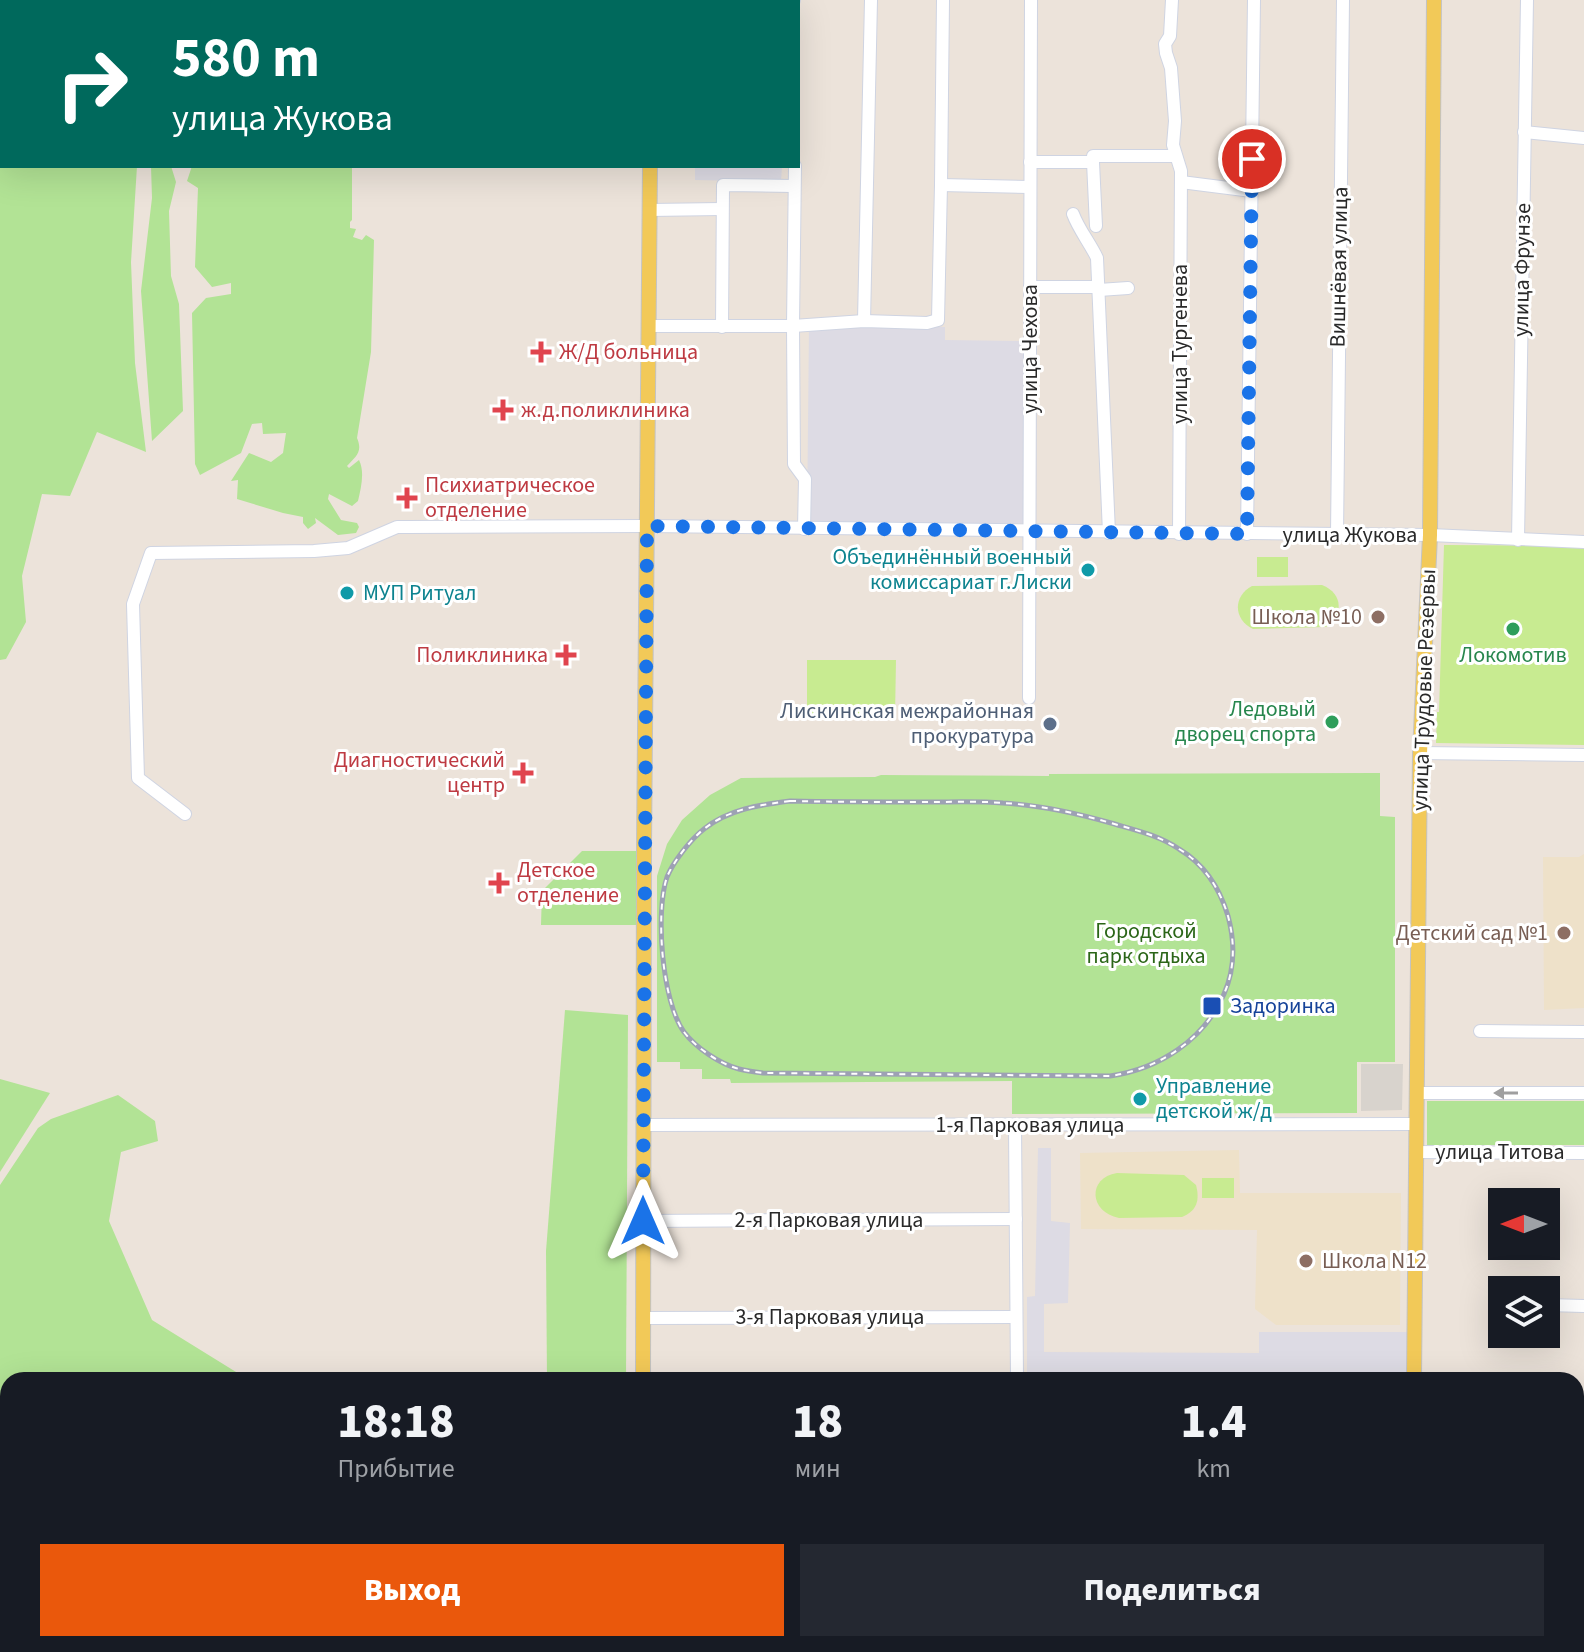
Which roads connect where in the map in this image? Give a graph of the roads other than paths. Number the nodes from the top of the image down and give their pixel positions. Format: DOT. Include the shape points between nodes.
graph roads {
  1 [pos="871,0"];
  2 [pos="943,0"];
  3 [pos="1031,0"];
  4 [pos="1172,0"];
  5 [pos="1254,0"];
  6 [pos="1343,0"];
  7 [pos="1434,0"];
  8 [pos="1527,0"];
  9 [pos="1524,132"];
  10 [pos="1584,138"];
  11 [pos="1175,156"];
  12 [pos="1030,162"];
  13 [pos="1093,162"];
  14 [pos="650,168"];
  15 [pos="795,168"];
  16 [pos="1181,182"];
  17 [pos="941,185"];
  18 [pos="794,186"];
  19 [pos="1030,187"];
  20 [pos="1252,191"];
  21 [pos="722,209"];
  22 [pos="649,210"];
  23 [pos="1073,214"];
  24 [pos="1096,226"];
  25 [pos="1030,287"];
  26 [pos="1099,288"];
  27 [pos="1128,288"];
  28 [pos="864,321"];
  29 [pos="648,326"];
  30 [pos="793,326"];
  31 [pos="722,327"];
  32 [pos="647,526"];
  33 [pos="804,529"];
  34 [pos="1030,532"];
  35 [pos="1109,533"];
  36 [pos="1179,534"];
  37 [pos="1247,534"];
  38 [pos="1337,535"];
  39 [pos="1430,535"];
  40 [pos="1518,540"];
  41 [pos="1584,542"];
  42 [pos="1029,698"];
  43 [pos="1420,753"];
  44 [pos="1584,755"];
  45 [pos="185,814"];
  46 [pos="1480,1031"];
  47 [pos="1584,1032"];
  48 [pos="1416,1093"];
  49 [pos="1584,1093"];
  50 [pos="1416,1124"];
  51 [pos="643,1125"];
  52 [pos="1015,1125"];
  53 [pos="1416,1152"];
  54 [pos="1584,1153"];
  55 [pos="1016,1219"];
  56 [pos="643,1221"];
  57 [pos="1560,1305"];
  58 [pos="1584,1306"];
  59 [pos="1016,1317"];
  60 [pos="643,1318"];
  61 [pos="643,1372"];
  62 [pos="1017,1372"];
  63 [pos="1414,1372"];
  1 -- 28 [label="street"];
  2 -- 17 [label="street"];
  3 -- 12 [label="street, улица Чехова"];
  4 -- 11 [label="street, улица Тургенева" via="1165,44"];
  5 -- 20 [label="street"];
  6 -- 38 [label="street, Вишнёвая улица"];
  7 -- 39 [label="main road, улица Трудовые Резервы"];
  8 -- 9 [label="street, улица Фрунзе"];
  9 -- 10 [label="street"];
  9 -- 40 [label="street, улица Фрунзе"];
  11 -- 13 [label="street" via="1093,156"];
  11 -- 16 [label="street, улица Тургенева"];
  12 -- 13 [label="street"];
  12 -- 19 [label="street, улица Чехова"];
  13 -- 24 [label="street"];
  14 -- 22 [label="main road"];
  15 -- 18 [label="street"];
  16 -- 20 [label="street"];
  16 -- 36 [label="street, улица Тургенева"];
  17 -- 19 [label="street"];
  17 -- 28 [label="street" via="938,320"];
  18 -- 21 [label="street" via="723,185"];
  18 -- 30 [label="street"];
  19 -- 25 [label="street, улица Чехова"];
  20 -- 37 [label="street"];
  21 -- 22 [label="street"];
  21 -- 31 [label="street"];
  22 -- 29 [label="main road"];
  23 -- 26 [label="street" via="1097,258"];
  25 -- 26 [label="street"];
  25 -- 34 [label="street, улица Чехова"];
  26 -- 27 [label="street"];
  26 -- 35 [label="street"];
  28 -- 30 [label="street"];
  29 -- 31 [label="street"];
  29 -- 32 [label="main road"];
  30 -- 31 [label="street"];
  30 -- 33 [label="street" via="794,464 805,479"];
  32 -- 33 [label="street, улица Жукова"];
  32 -- 45 [label="street, улица Жукова" via="397,527 348,548 151,553 133,604 138,778"];
  32 -- 51 [label="main road"];
  33 -- 34 [label="street, улица Жукова"];
  34 -- 35 [label="street, улица Жукова"];
  34 -- 42 [label="street, улица Чехова"];
  35 -- 36 [label="street, улица Жукова"];
  36 -- 37 [label="street, улица Жукова"];
  37 -- 38 [label="street, улица Жукова"];
  38 -- 39 [label="street, улица Жукова"];
  39 -- 40 [label="street, улица Жукова"];
  39 -- 43 [label="main road, улица Трудовые Резервы"];
  40 -- 41 [label="street, улица Жукова"];
  43 -- 44 [label="street"];
  43 -- 48 [label="main road, улица Трудовые Резервы"];
  46 -- 47 [label="street"];
  49 -- 48 [label="street, one-way"];
  48 -- 50 [label="main road, улица Трудовые Резервы"];
  50 -- 52 [label="street, 1-я Парковая улица"];
  50 -- 53 [label="main road, улица Трудовые Резервы"];
  51 -- 52 [label="street, 1-я Парковая улица"];
  51 -- 56 [label="main road"];
  52 -- 55 [label="street"];
  53 -- 54 [label="street, улица Титова"];
  53 -- 63 [label="main road, улица Трудовые Резервы"];
  55 -- 56 [label="street, 2-я Парковая улица"];
  55 -- 59 [label="street"];
  56 -- 60 [label="main road"];
  57 -- 58 [label="street"];
  59 -- 60 [label="street, 3-я Парковая улица"];
  59 -- 62 [label="street"];
  60 -- 61 [label="main road"];
}
